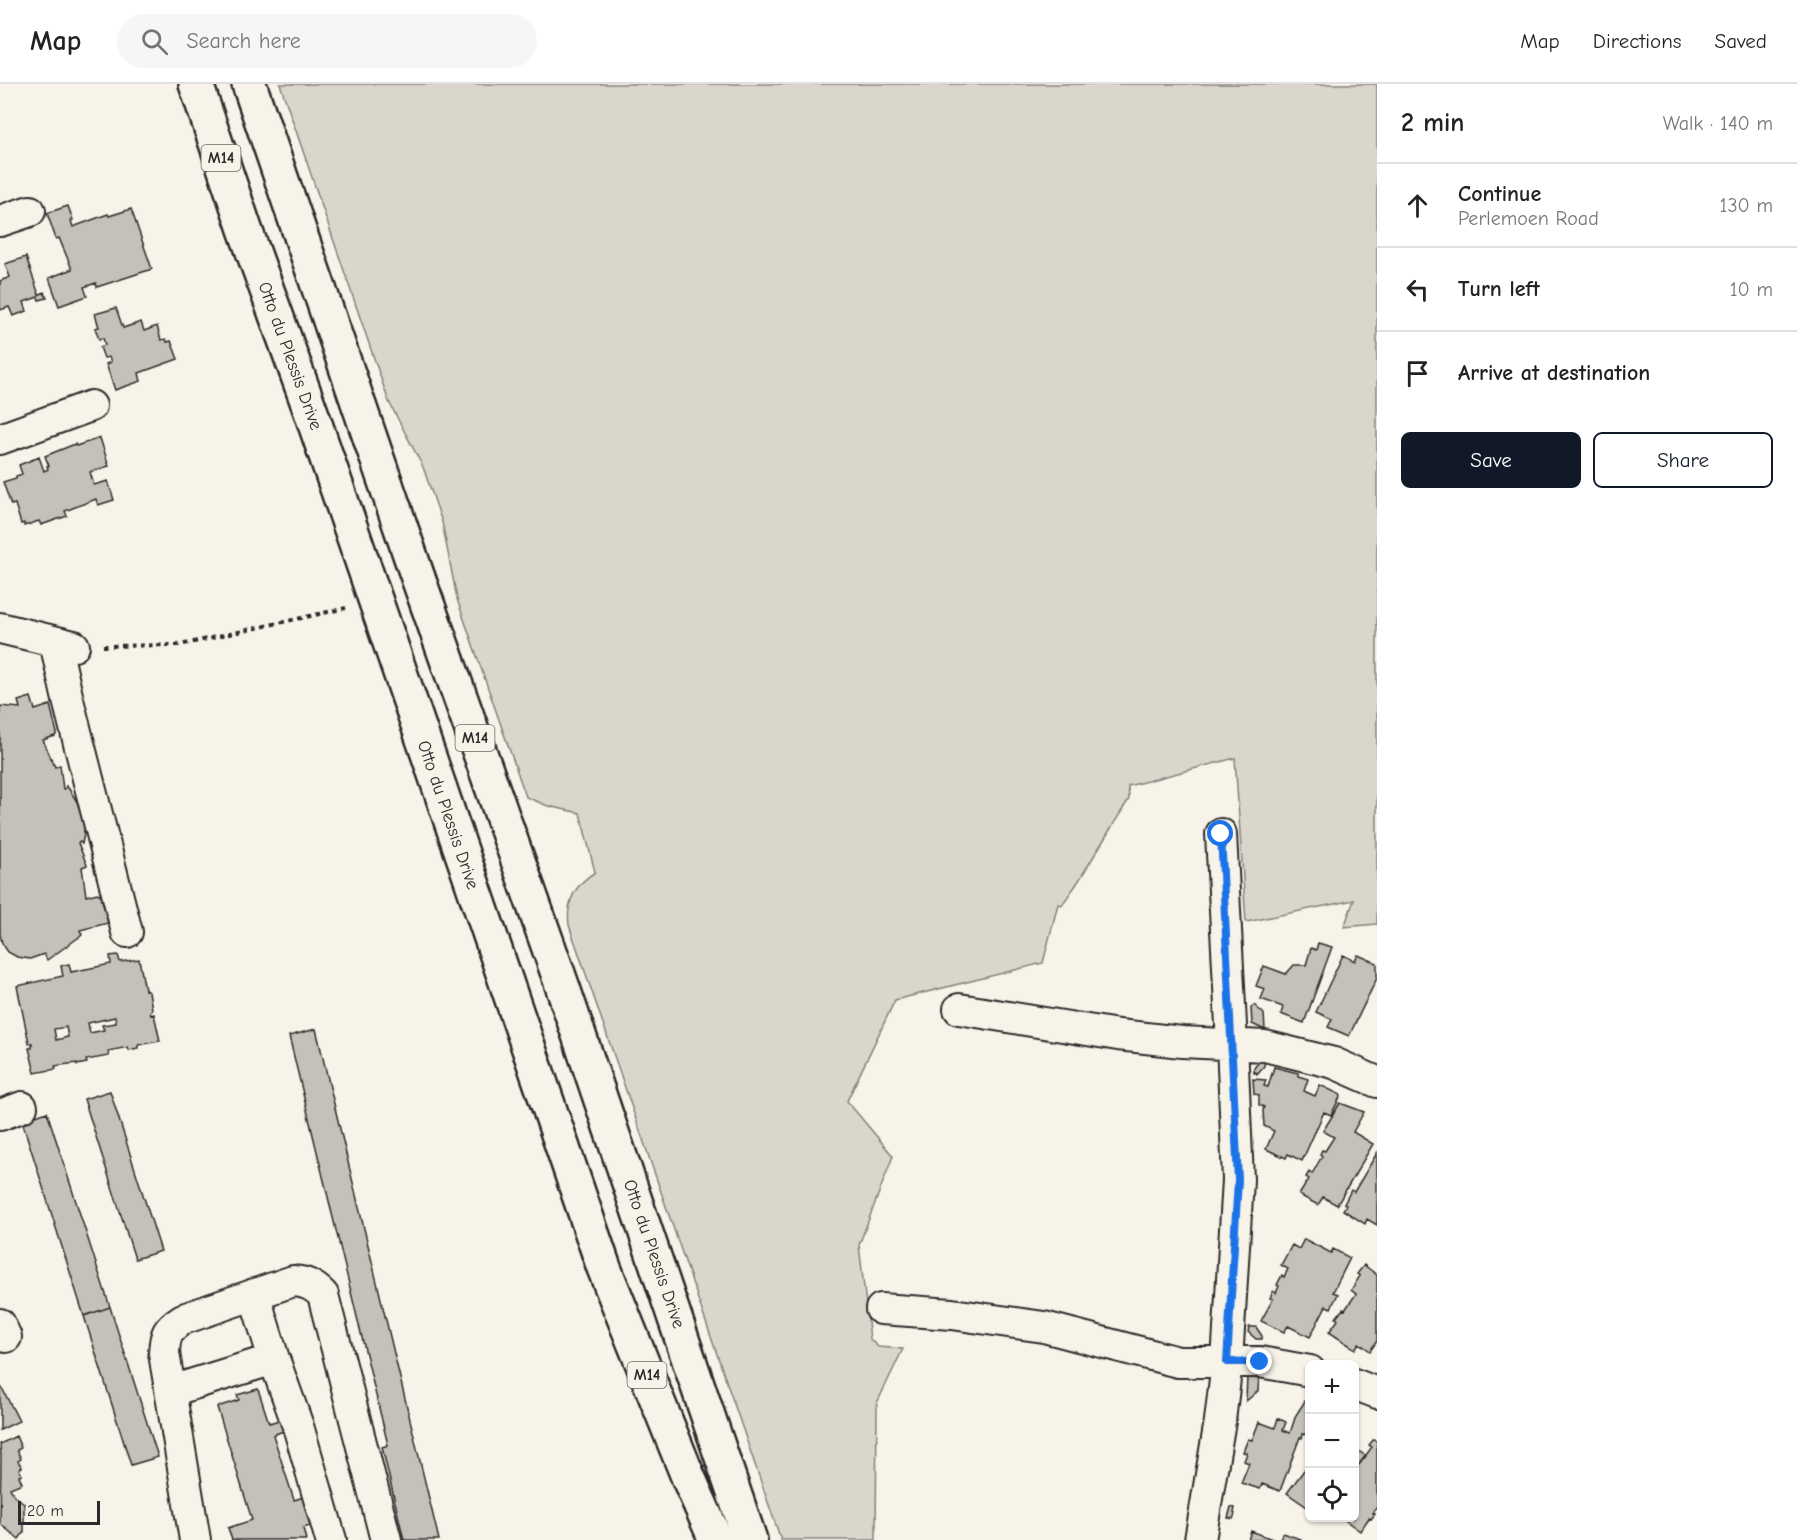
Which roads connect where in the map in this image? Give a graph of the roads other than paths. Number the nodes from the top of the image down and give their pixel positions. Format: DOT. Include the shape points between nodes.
graph roads {
  1 [pos="196,84"];
  2 [pos="249,84"];
  3 [pos="30,211"];
  4 [pos="0,221"];
  5 [pos="91,406"];
  6 [pos="0,439"];
  7 [pos="0,627"];
  8 [pos="1221,834"];
  9 [pos="518,858"];
  10 [pos="469,875"];
  11 [pos="127,932"];
  12 [pos="959,1009"];
  13 [pos="1232,1044"];
  14 [pos="1377,1082"];
  15 [pos="254,1294"];
  16 [pos="881,1309"];
  17 [pos="274,1359"];
  18 [pos="1227,1362"];
  19 [pos="1305,1370"];
  20 [pos="1359,1386"];
  21 [pos="171,1391"];
  22 [pos="1377,1393"];
  23 [pos="195,1540"];
  24 [pos="331,1540"];
  25 [pos="386,1540"];
  26 [pos="716,1540"];
  27 [pos="750,1540"];
  28 [pos="1200,1540"];
  1 -- 10 [label="main road, Otto du Plessis Drive / M14"];
  2 -- 9 [label="main road, Otto du Plessis Drive / M14"];
  3 -- 4 [label="street"];
  5 -- 6 [label="street"];
  7 -- 11 [label="street" via="65,644 68,700"];
  8 -- 13 [label="street"];
  9 -- 10 [label="main road"];
  9 -- 27 [label="main road, Otto du Plessis Drive / M14"];
  10 -- 26 [label="main road, Otto du Plessis Drive / M14" via="604,1268"];
  12 -- 13 [label="street" via="1118,1035"];
  13 -- 14 [label="street" via="1265,1046 1334,1063"];
  13 -- 18 [label="street" via="1238,1180"];
  15 -- 17 [label="street"];
  15 -- 21 [label="street" via="183,1319 171,1327 164,1353"];
  15 -- 25 [label="street" via="293,1281 314,1286 323,1295"];
  16 -- 18 [label="street" via="1044,1327 1178,1362"];
  17 -- 21 [label="street"];
  17 -- 24 [label="street"];
  18 -- 19 [label="street" via="1260,1362"];
  18 -- 28 [label="street"];
  20 -- 22 [label="street"];
  21 -- 23 [label="street"];
}
